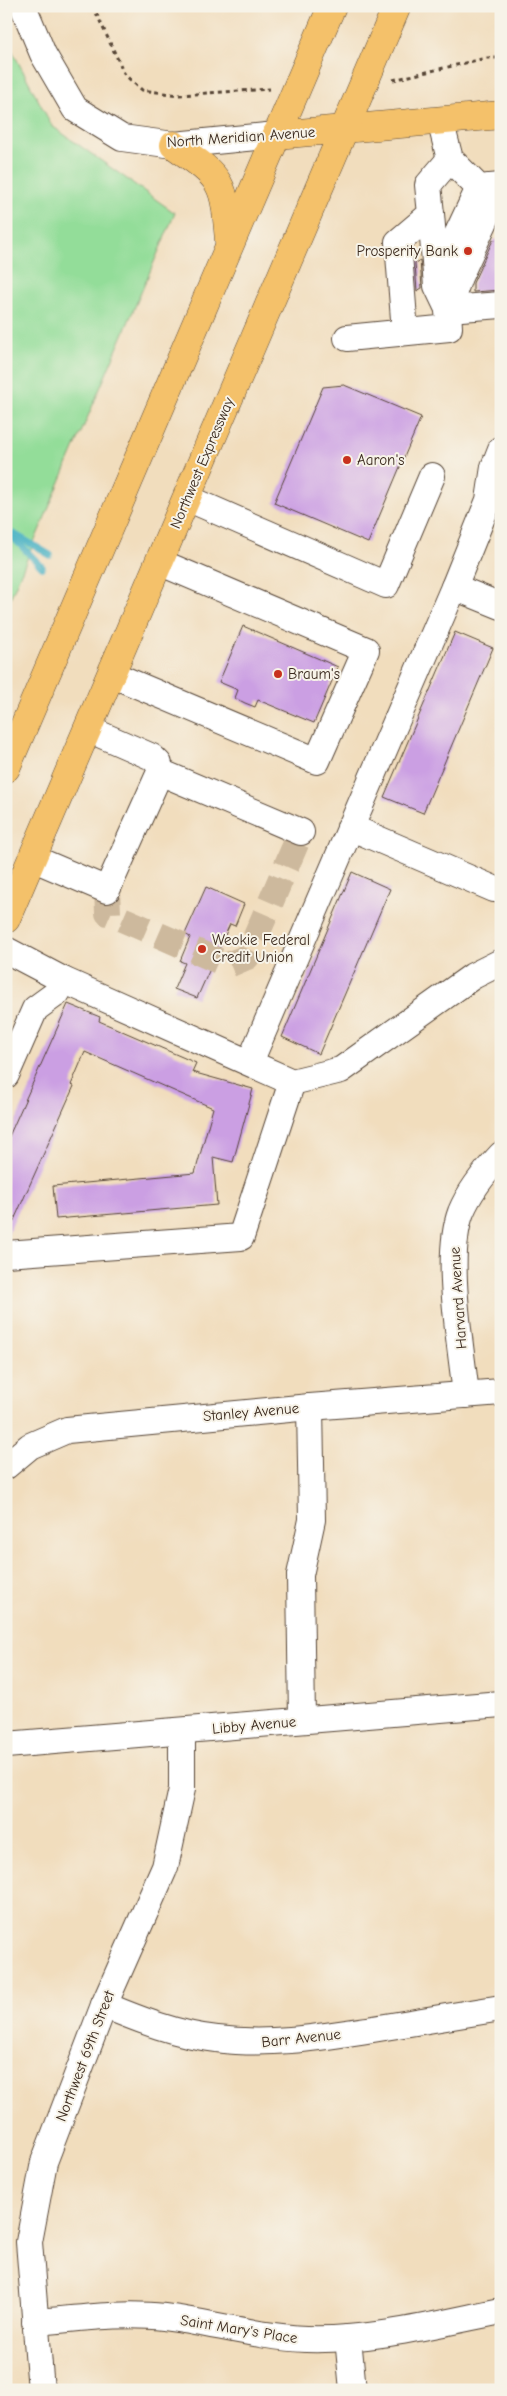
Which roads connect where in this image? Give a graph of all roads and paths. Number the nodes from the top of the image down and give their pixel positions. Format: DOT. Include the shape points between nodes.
graph roads {
  1 [pos="22,6"];
  2 [pos="93,6"];
  3 [pos="332,6"];
  4 [pos="397,6"];
  5 [pos="501,58"];
  6 [pos="425,73"];
  7 [pos="250,91"];
  8 [pos="501,115"];
  9 [pos="440,120"];
  10 [pos="345,128"];
  11 [pos="276,135"];
  12 [pos="174,145"];
  13 [pos="450,159"];
  14 [pos="490,187"];
  15 [pos="431,214"];
  16 [pos="229,245"];
  17 [pos="501,305"];
  18 [pos="448,309"];
  19 [pos="405,332"];
  20 [pos="347,338"];
  21 [pos="501,449"];
  22 [pos="432,476"];
  23 [pos="187,498"];
  24 [pos="159,562"];
  25 [pos="454,587"];
  26 [pos="501,606"];
  27 [pos="111,674"];
  28 [pos="88,729"];
  29 [pos="6,768"];
  30 [pos="160,772"];
  31 [pos="350,827"];
  32 [pos="301,832"];
  33 [pos="32,858"];
  34 [pos="494,889"];
  35 [pos="6,919"];
  36 [pos="6,950"];
  37 [pos="501,962"];
  38 [pos="62,980"];
  39 [pos="250,1062"];
  40 [pos="6,1076"];
  41 [pos="292,1082"];
  42 [pos="501,1155"];
  43 [pos="6,1254"];
  44 [pos="501,1392"];
  45 [pos="466,1395"];
  46 [pos="310,1407"];
  47 [pos="9,1464"];
  48 [pos="501,1704"];
  49 [pos="302,1720"];
  50 [pos="182,1731"];
  51 [pos="6,1745"];
  52 [pos="104,2006"];
  53 [pos="501,2008"];
  54 [pos="501,2311"];
  55 [pos="35,2322"];
  56 [pos="348,2338"];
  57 [pos="41,2390"];
  58 [pos="353,2390"];
  1 -- 12 [label="street, North Meridian Avenue" via="43,54 75,109 122,138"];
  2 -- 7 [label="path" via="125,75 142,90 178,95"];
  3 -- 11 [label="main road"];
  4 -- 10 [label="main road, Northwest Expressway"];
  5 -- 6 [label="path" via="486,58"];
  8 -- 9 [label="main road, North Meridian Avenue"];
  9 -- 10 [label="main road, North Meridian Avenue"];
  9 -- 13 [label="street"];
  10 -- 11 [label="main road, North Meridian Avenue"];
  10 -- 23 [label="main road, Northwest Expressway"];
  11 -- 12 [label="street, North Meridian Avenue"];
  11 -- 16 [label="main road"];
  12 -- 16 [label="main road" via="219,181 225,201"];
  13 -- 14 [label="street"];
  13 -- 15 [label="street" via="428,184"];
  14 -- 18 [label="street" via="456,237 459,277"];
  15 -- 18 [label="street" via="437,286"];
  15 -- 19 [label="street" via="398,242"];
  16 -- 29 [label="main road"];
  17 -- 18 [label="street"];
  18 -- 19 [label="street" via="449,328"];
  19 -- 20 [label="street"];
  21 -- 25 [label="street" via="494,466 489,500"];
  22 -- 23 [label="street" via="386,584"];
  23 -- 24 [label="main road, Northwest Expressway"];
  24 -- 27 [label="main road, Northwest Expressway"];
  24 -- 27 [label="street" via="366,650 317,761"];
  25 -- 26 [label="street"];
  25 -- 31 [label="street"];
  27 -- 28 [label="main road, Northwest Expressway"];
  28 -- 30 [label="street" via="152,757 159,764"];
  28 -- 33 [label="main road, Northwest Expressway"];
  30 -- 32 [label="street"];
  30 -- 33 [label="street" via="107,890"];
  31 -- 34 [label="street"];
  31 -- 39 [label="street"];
  33 -- 35 [label="main road, Northwest Expressway"];
  36 -- 38 [label="street"];
  37 -- 41 [label="street" via="473,976 341,1070"];
  38 -- 39 [label="street"];
  38 -- 40 [label="street" via="57,993 35,1009"];
  39 -- 41 [label="street"];
  41 -- 43 [label="street" via="242,1237"];
  42 -- 45 [label="street, Harvard Avenue" via="469,1195 454,1245 454,1277"];
  44 -- 45 [label="street, Stanley Avenue"];
  45 -- 46 [label="street, Stanley Avenue"];
  46 -- 47 [label="street, Stanley Avenue" via="68,1430 30,1446"];
  46 -- 49 [label="street" via="312,1520 300,1575"];
  48 -- 49 [label="street, Libby Avenue"];
  49 -- 50 [label="street, Libby Avenue"];
  50 -- 51 [label="street, Libby Avenue"];
  50 -- 52 [label="street, Northwest 69th Street" via="182,1789 165,1867"];
  52 -- 53 [label="street, Barr Avenue" via="178,2031 251,2042 329,2036"];
  52 -- 55 [label="street, Northwest 69th Street" via="44,2162 30,2242"];
  54 -- 56 [label="street, Saint Mary's Place" via="406,2331"];
  55 -- 56 [label="street, Saint Mary's Place" via="162,2317 269,2336"];
  55 -- 57 [label="street, Northwest 69th Street"];
  56 -- 58 [label="street"];
}
